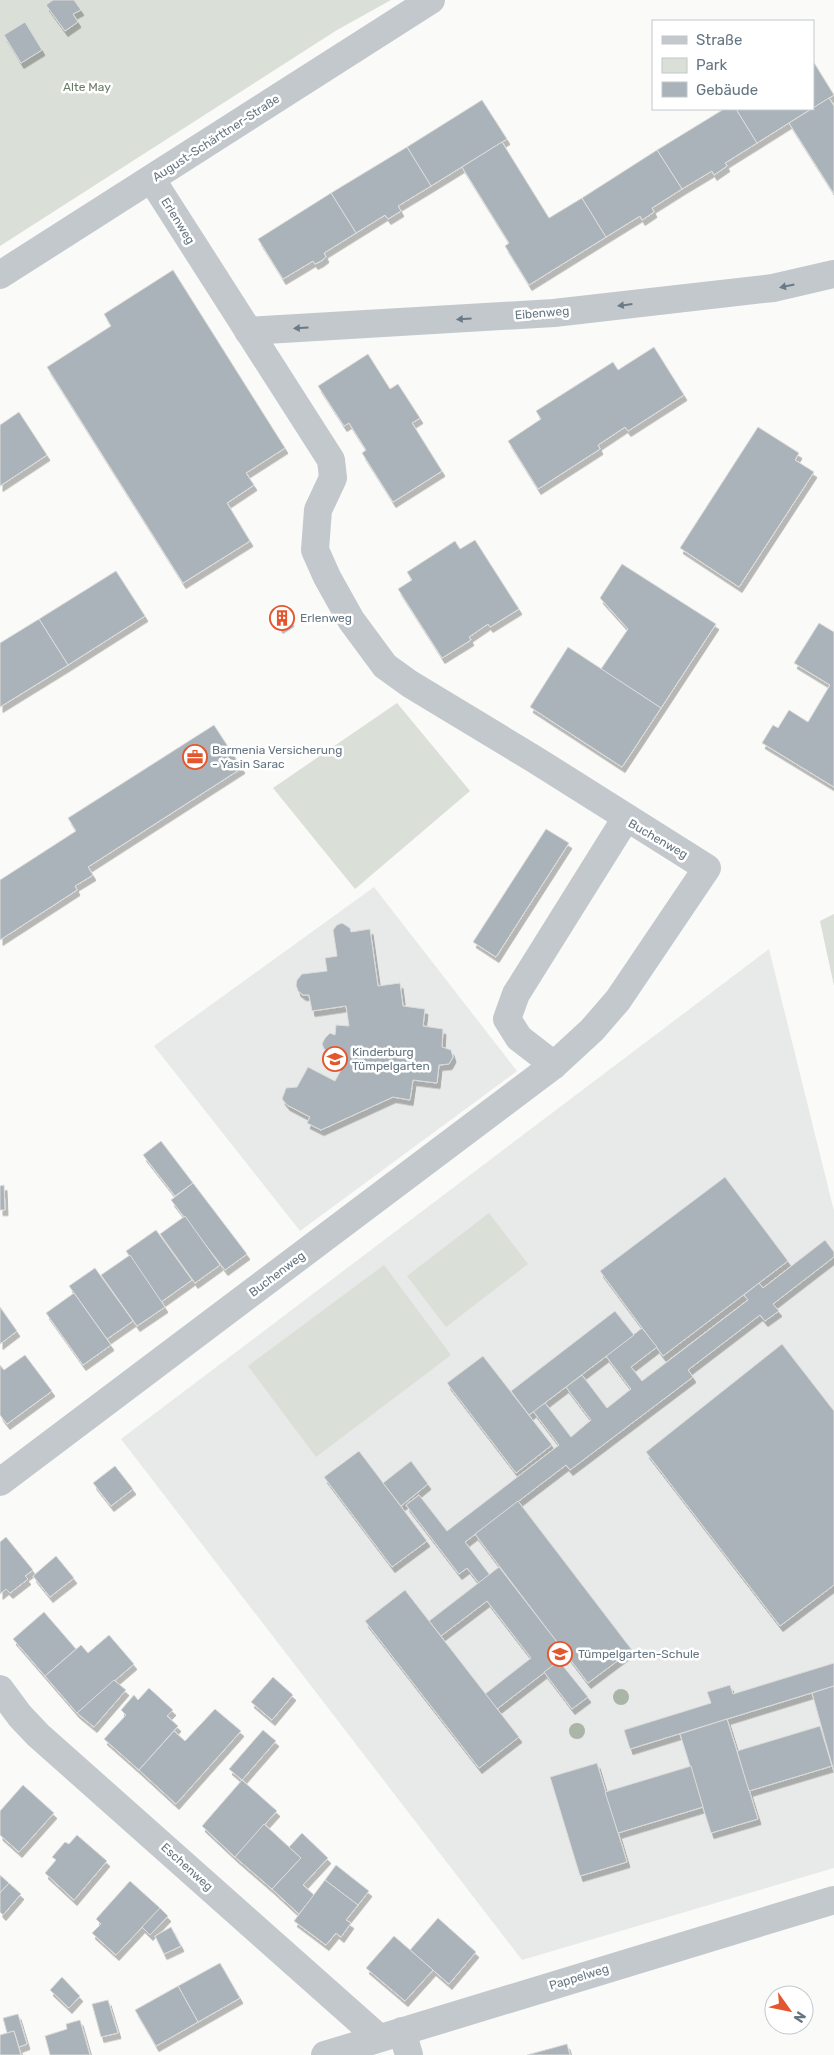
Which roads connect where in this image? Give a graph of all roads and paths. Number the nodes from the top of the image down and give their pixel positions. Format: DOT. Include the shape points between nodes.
graph roads {
  1 [pos="431,0"];
  2 [pos="152,180"];
  3 [pos="834,274"];
  4 [pos="0,276"];
  5 [pos="248,331"];
  6 [pos="626,818"];
  7 [pos="554,1064"];
  8 [pos="0,1482"];
  9 [pos="0,1689"];
  10 [pos="834,1900"];
  11 [pos="397,2041"];
  12 [pos="325,2055"];
  1 -- 2 [label="street, August-Schärttner-Straße"];
  2 -- 4 [label="street, August-Schärttner-Straße"];
  2 -- 5 [label="street, Erlenweg"];
  3 -- 5 [label="street, Eibenweg, one-way" via="773,288 554,313"];
  5 -- 6 [label="street, Erlenweg" via="330,460 333,478 318,510 315,550 327,577 368,645 385,666 410,684"];
  6 -- 7 [label="street, Buchenweg" via="516,994 507,1018 519,1038"];
  6 -- 7 [label="street, Buchenweg" via="707,868 618,1000 592,1030"];
  7 -- 8 [label="street, Buchenweg"];
  9 -- 11 [label="street, Eschenweg" via="38,1735"];
  10 -- 11 [label="street, Pappelweg"];
  11 -- 12 [label="street, Pappelweg"];
}
